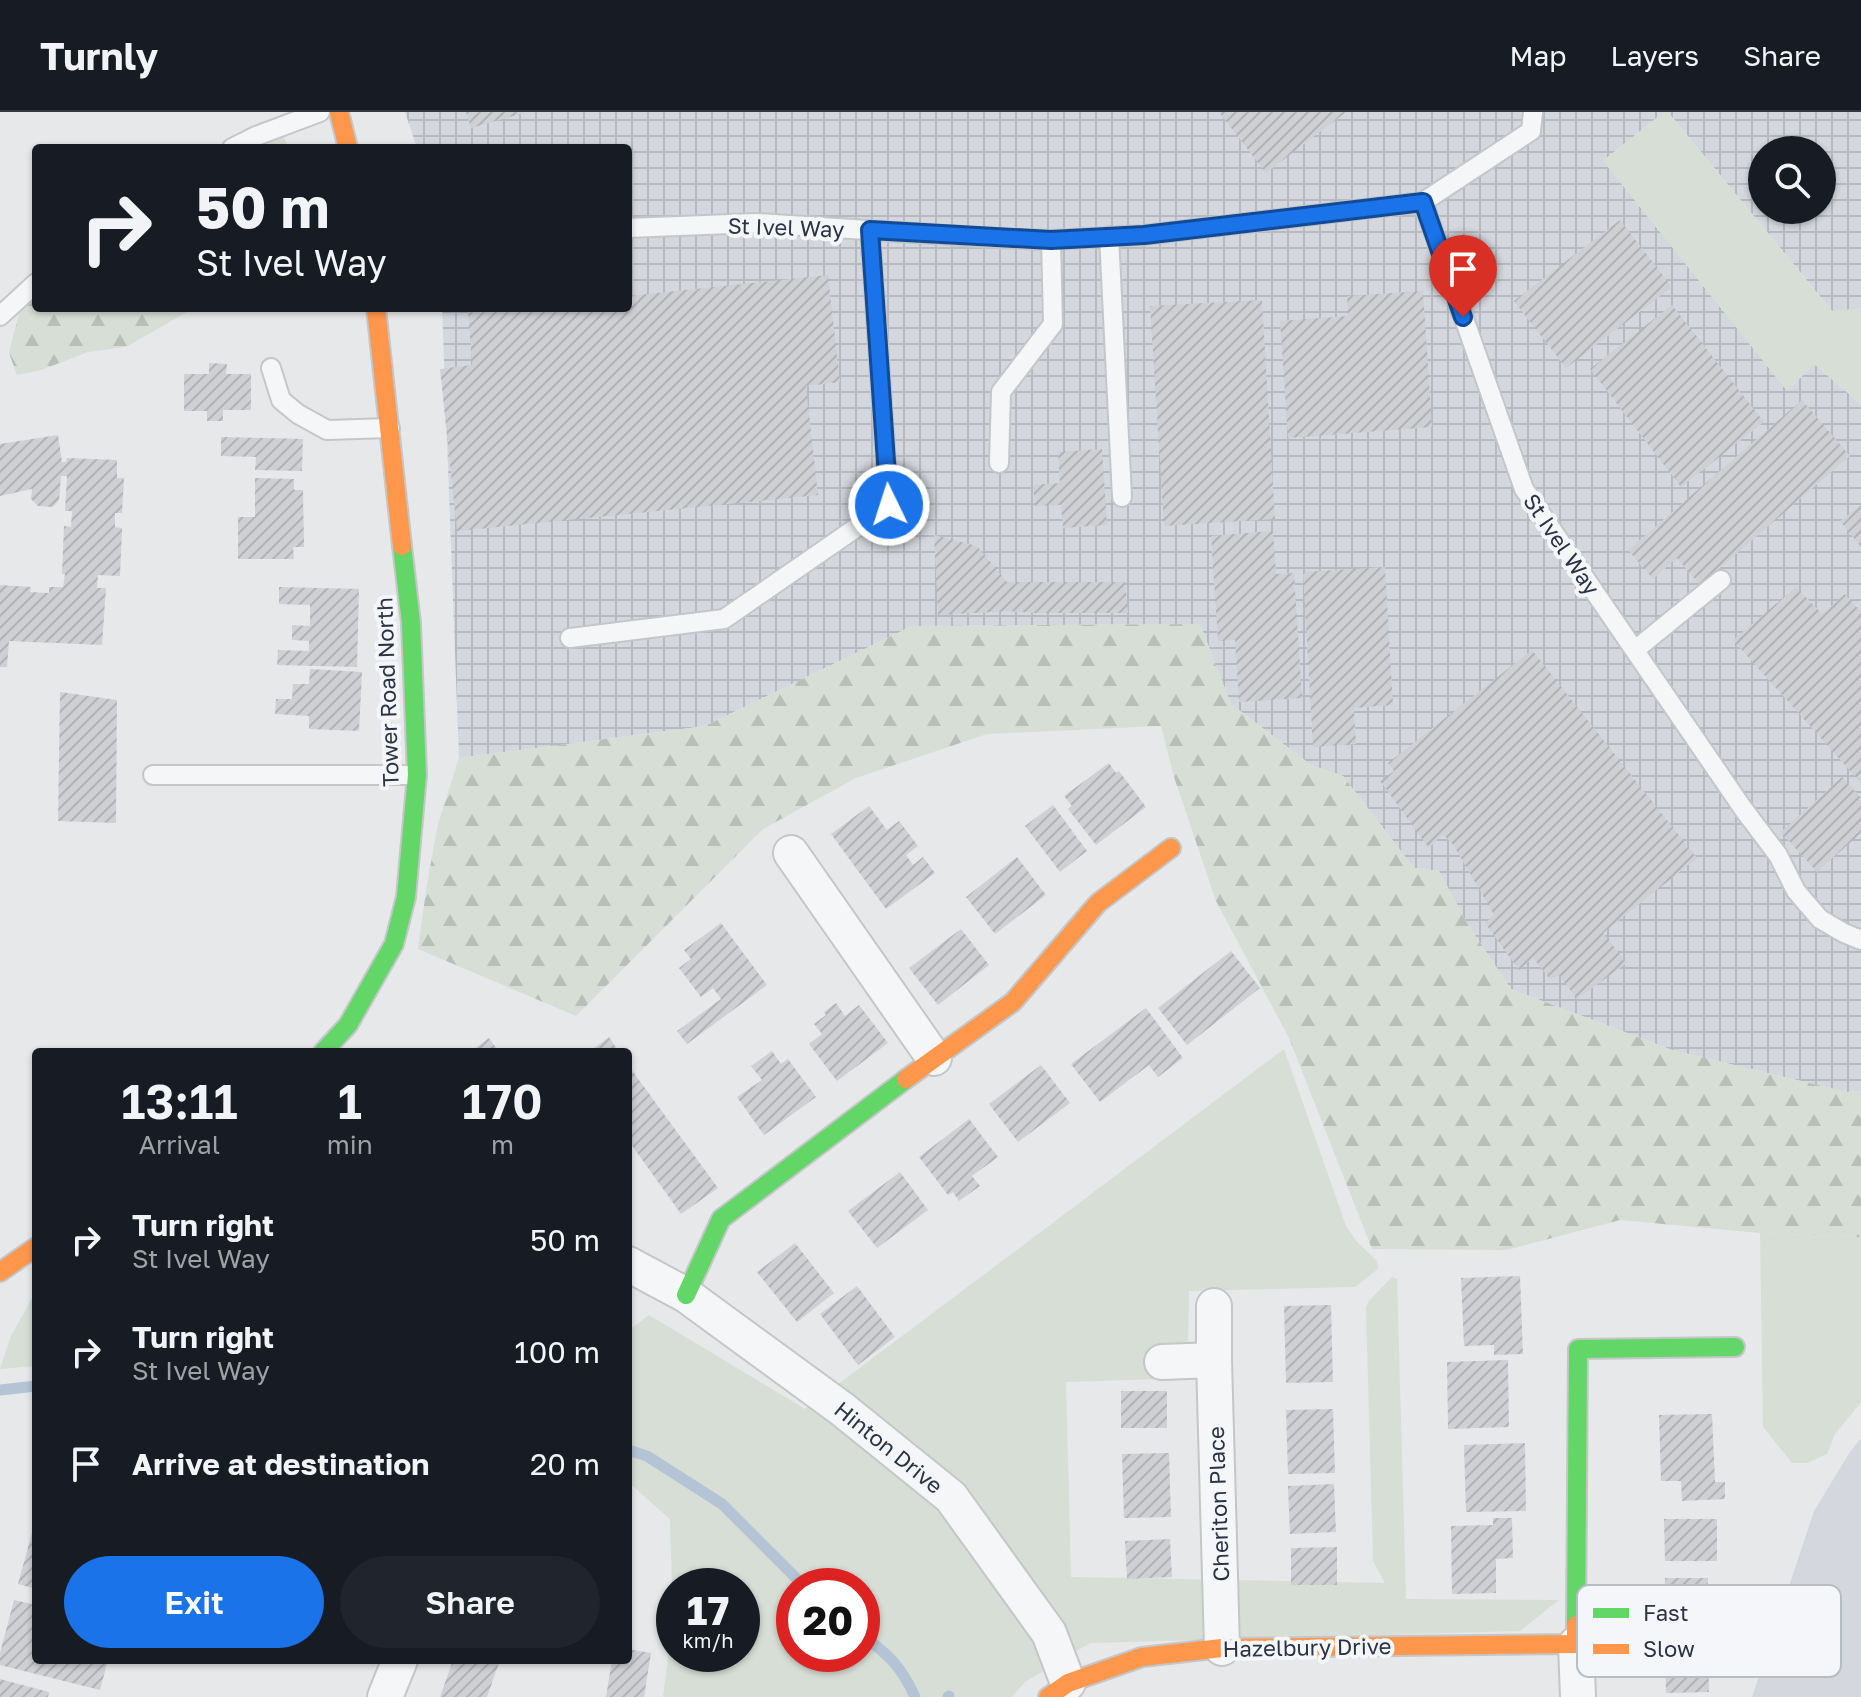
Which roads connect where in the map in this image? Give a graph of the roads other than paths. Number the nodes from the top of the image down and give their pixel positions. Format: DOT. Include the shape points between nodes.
graph roads {
  1 [pos="320,112"];
  2 [pos="339,112"];
  3 [pos="1532,121"];
  4 [pos="240,144"];
  5 [pos="347,144"];
  6 [pos="1423,202"];
  7 [pos="632,228"];
  8 [pos="870,230"];
  9 [pos="1109,236"];
  10 [pos="1051,240"];
  11 [pos="32,287"];
  12 [pos="376,312"];
  13 [pos="0,316"];
  14 [pos="271,368"];
  15 [pos="390,428"];
  16 [pos="999,463"];
  17 [pos="1122,497"];
  18 [pos="1721,580"];
  19 [pos="570,638"];
  20 [pos="1635,650"];
  21 [pos="153,775"];
  22 [pos="417,775"];
  23 [pos="1171,848"];
  24 [pos="791,853"];
  25 [pos="1861,940"];
  26 [pos="327,1048"];
  27 [pos="934,1058"];
  28 [pos="32,1250"];
  29 [pos="632,1266"];
  30 [pos="0,1272"];
  31 [pos="686,1295"];
  32 [pos="1214,1306"];
  33 [pos="1735,1347"];
  34 [pos="1214,1360"];
  35 [pos="1162,1362"];
  36 [pos="1576,1644"];
  37 [pos="1222,1648"];
  38 [pos="398,1664"];
  39 [pos="1577,1670"];
  40 [pos="1577,1677"];
  41 [pos="1058,1690"];
  42 [pos="385,1697"];
  43 [pos="1578,1697"];
  1 -- 4 [label="lane"];
  2 -- 5 [label="street"];
  3 -- 6 [label="lane, St Ivel Way"];
  6 -- 9 [label="lane, St Ivel Way"];
  6 -- 20 [label="lane, St Ivel Way" via="1524,489"];
  7 -- 8 [label="lane, St Ivel Way" via="756,223"];
  8 -- 10 [label="lane, St Ivel Way"];
  8 -- 19 [label="lane" via="889,505 724,619"];
  9 -- 10 [label="lane, St Ivel Way"];
  9 -- 17 [label="lane"];
  10 -- 16 [label="lane" via="1053,324 1001,392"];
  11 -- 13 [label="lane"];
  12 -- 15 [label="street, Tower Road North"];
  14 -- 15 [label="lane" via="281,400 327,430"];
  15 -- 22 [label="street, Tower Road North" via="411,623"];
  18 -- 20 [label="lane"];
  20 -- 25 [label="lane, St Ivel Way" via="1778,855 1796,891 1820,919"];
  21 -- 22 [label="lane"];
  22 -- 26 [label="street, Tower Road North" via="406,897 394,944 348,1025"];
  23 -- 27 [label="street" via="1098,903 1013,1002"];
  24 -- 27 [label="street"];
  27 -- 31 [label="street" via="721,1219"];
  28 -- 30 [label="street"];
  29 -- 31 [label="street, Hinton Drive"];
  31 -- 41 [label="street, Hinton Drive" via="951,1497 1049,1633"];
  32 -- 34 [label="street, Cheriton Place"];
  33 -- 36 [label="street" via="1578,1349"];
  34 -- 35 [label="street"];
  34 -- 37 [label="street, Cheriton Place"];
  36 -- 37 [label="street, Hazelbury Drive"];
  36 -- 39 [label="street"];
  37 -- 41 [label="street, Hazelbury Drive" via="1142,1657"];
  38 -- 42 [label="street"];
  40 -- 43 [label="street"];
}
